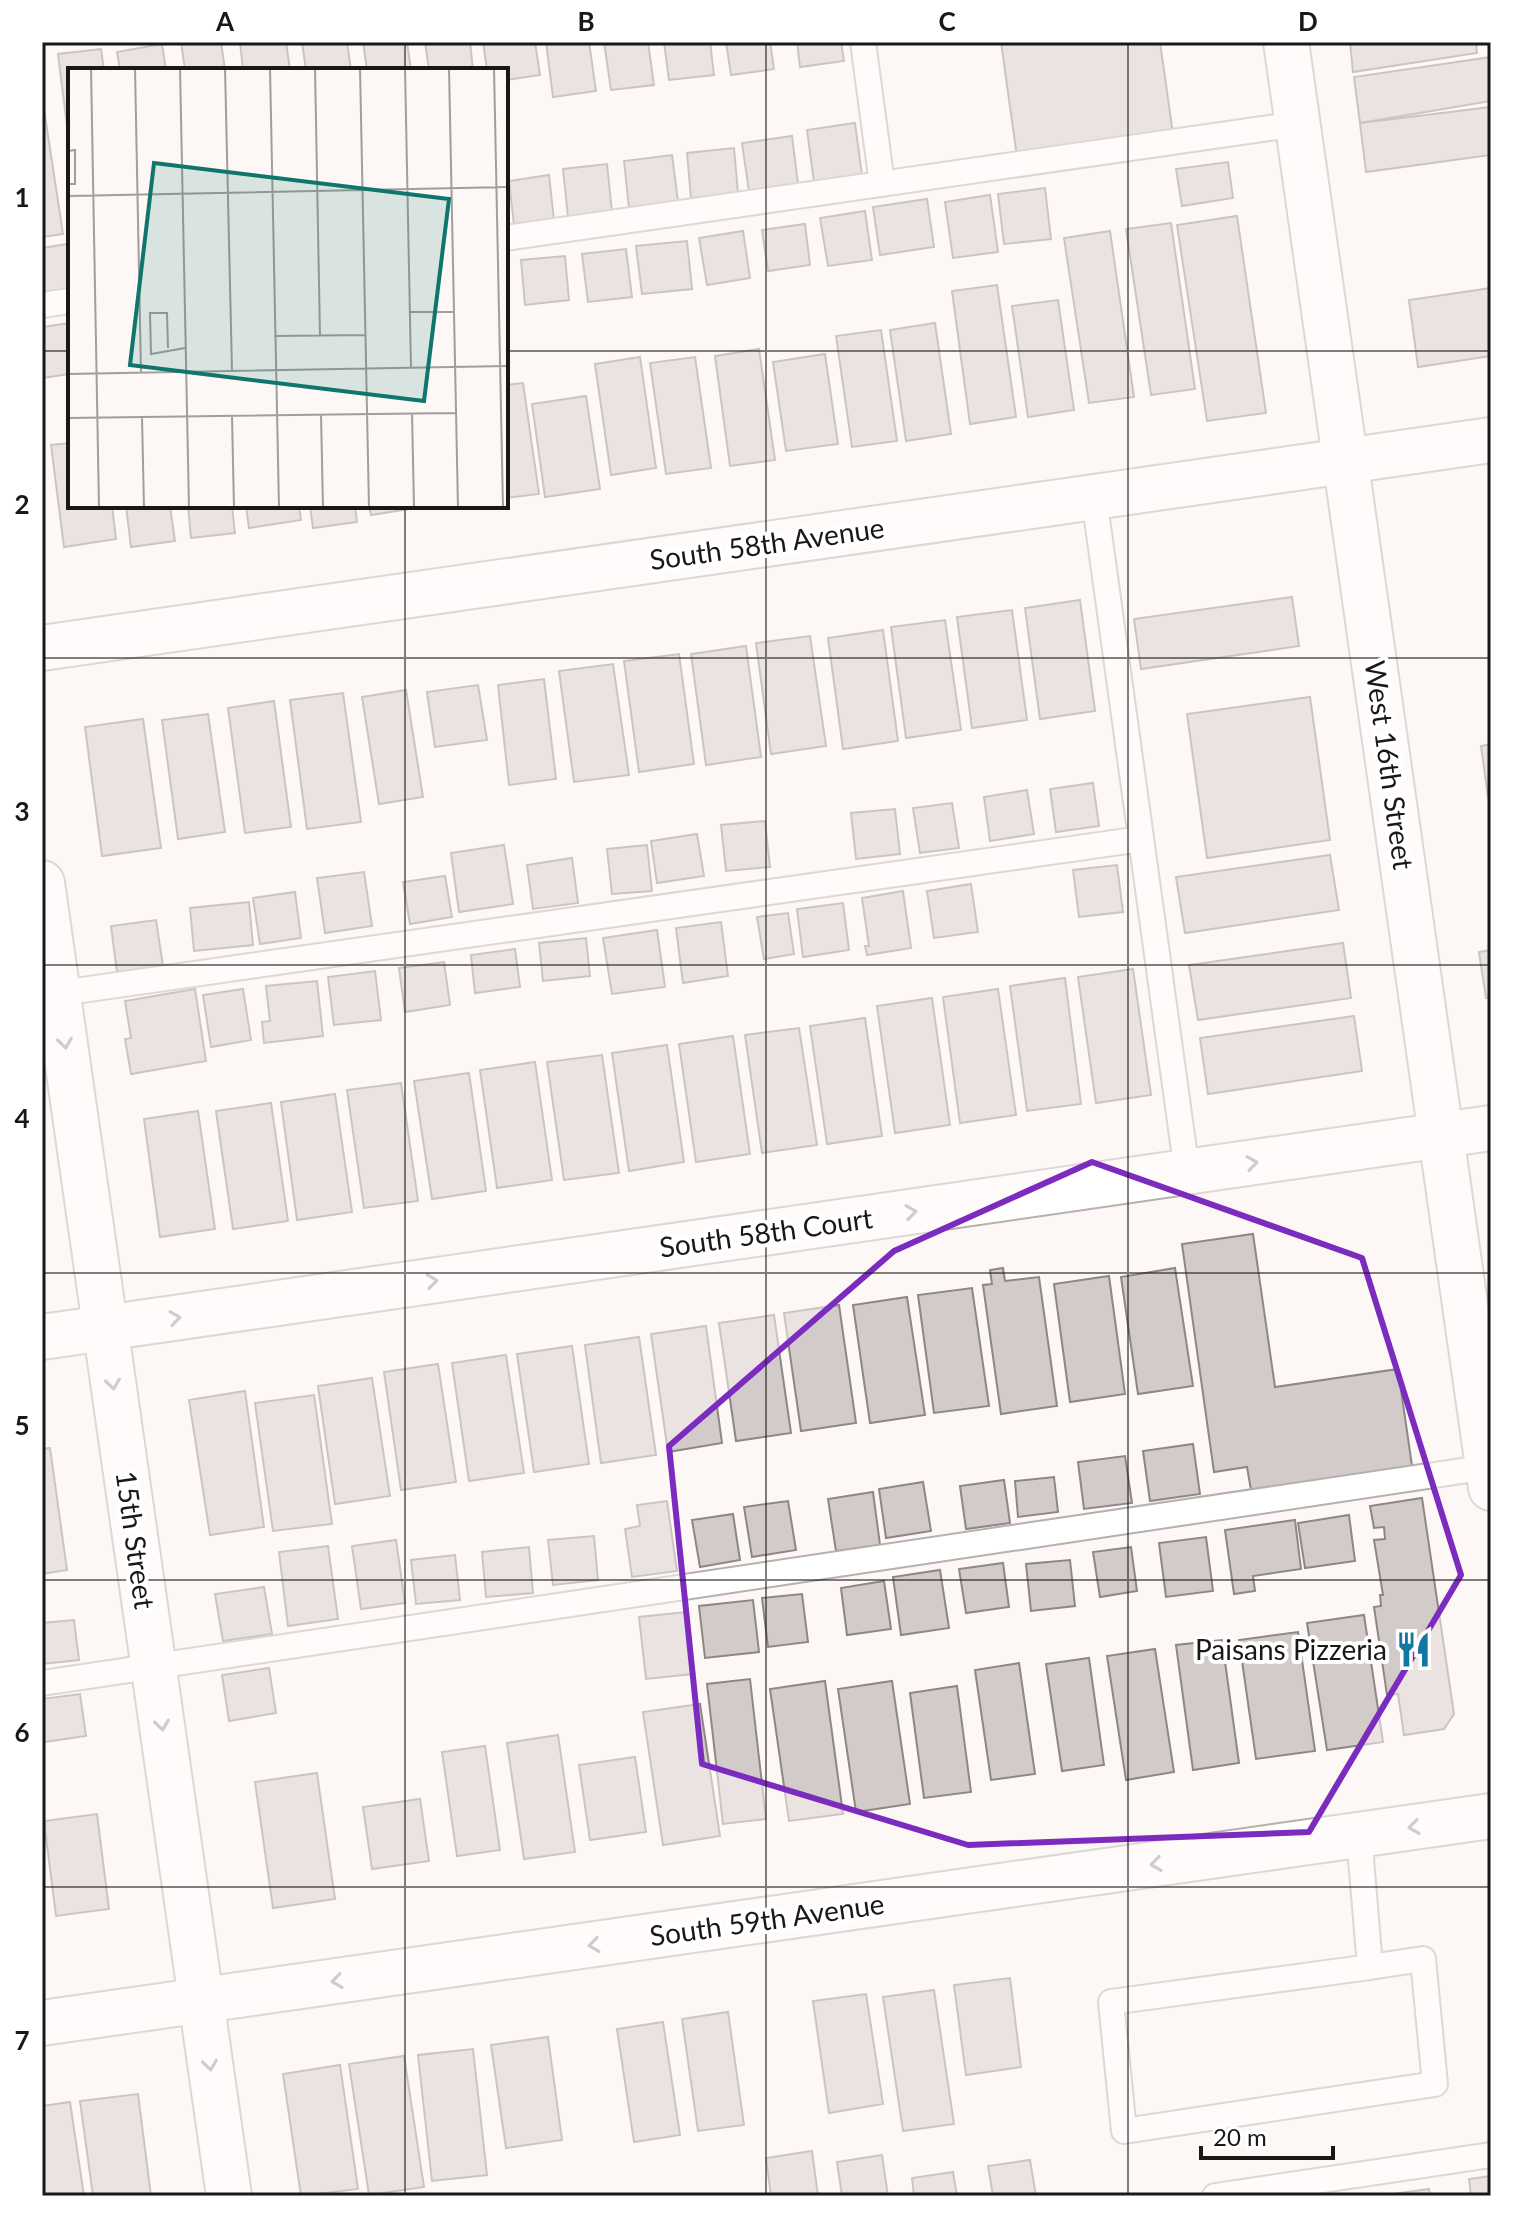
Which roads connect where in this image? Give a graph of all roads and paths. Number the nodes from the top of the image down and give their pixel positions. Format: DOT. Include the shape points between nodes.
graph roads {
  1 [pos="863,42"];
  2 [pos="1286,42"];
  3 [pos="1297,124"];
  4 [pos="882,184"];
  5 [pos="508,238"];
  6 [pos="68,301"];
  7 [pos="42,305"];
  8 [pos="1491,440"];
  9 [pos="1345,461"];
  10 [pos="1094,497"];
  11 [pos="42,648"];
  12 [pos="1141,839"];
  13 [pos="42,883"];
  14 [pos="50,994"];
  15 [pos="1491,1128"];
  16 [pos="1441,1136"];
  17 [pos="1187,1172"];
  18 [pos="105,1328"];
  19 [pos="42,1337"];
  20 [pos="1490,1477"];
  21 [pos="154,1668"];
  22 [pos="42,1683"];
  23 [pos="1491,1816"];
  24 [pos="1359,1835"];
  25 [pos="1370,1967"];
  26 [pos="201,2001"];
  27 [pos="42,2023"];
  28 [pos="1491,2155"];
  29 [pos="229,2196"];
  30 [pos="1215,2196"];
  1 -- 4 [label="lane"];
  2 -- 3 [label="street, West 16th Street"];
  3 -- 4 [label="lane"];
  3 -- 9 [label="street, West 16th Street"];
  4 -- 5 [label="lane"];
  6 -- 7 [label="lane"];
  8 -- 9 [label="street, South 58th Avenue"];
  9 -- 10 [label="street, South 58th Avenue"];
  9 -- 16 [label="street, West 16th Street"];
  10 -- 11 [label="street, South 58th Avenue"];
  10 -- 12 [label="lane"];
  12 -- 14 [label="lane"];
  12 -- 17 [label="lane"];
  13 -- 14 [label="street, 15th Street"];
  14 -- 18 [label="street, 15th Street, one-way"];
  15 -- 16 [label="street, South 58th Court"];
  17 -- 16 [label="street, South 58th Court, one-way"];
  16 -- 20 [label="street, West 16th Street"];
  18 -- 17 [label="street, South 58th Court, one-way"];
  18 -- 19 [label="street, South 58th Court"];
  18 -- 21 [label="street, 15th Street, one-way"];
  20 -- 21 [label="lane"];
  21 -- 22 [label="lane"];
  21 -- 26 [label="street, 15th Street, one-way"];
  23 -- 24 [label="street, South 59th Avenue, one-way"];
  24 -- 25 [label="lane"];
  24 -- 26 [label="street, South 59th Avenue, one-way"];
  25 -- 25 [label="lane" via="1423,1959 1435,2084 1124,2131 1111,2002"];
  26 -- 27 [label="street, South 59th Avenue"];
  26 -- 29 [label="street, 15th Street, one-way"];
  28 -- 30 [label="lane"];
}
